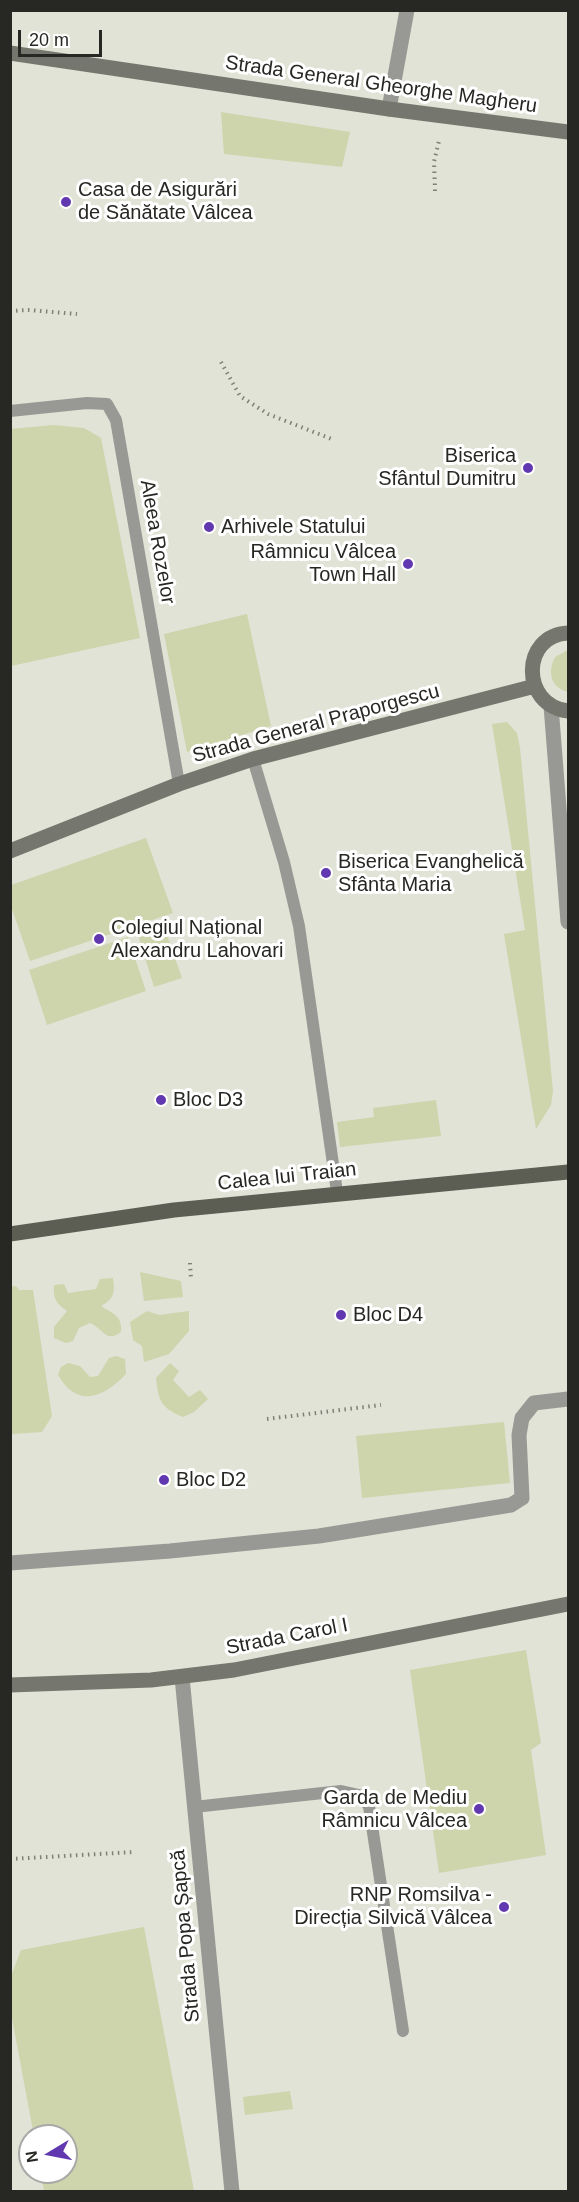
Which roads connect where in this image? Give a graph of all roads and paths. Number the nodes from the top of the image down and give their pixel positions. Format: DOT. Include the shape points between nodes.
graph roads {
  1 [pos="407,10"];
  2 [pos="10,53"];
  3 [pos="389,109"];
  4 [pos="568,132"];
  5 [pos="439,141"];
  6 [pos="435,191"];
  7 [pos="10,311"];
  8 [pos="77,314"];
  9 [pos="222,362"];
  10 [pos="10,411"];
  11 [pos="334,440"];
  12 [pos="568,620"];
  13 [pos="568,633"];
  14 [pos="550,638"];
  15 [pos="535,687"];
  16 [pos="551,706"];
  17 [pos="568,711"];
  18 [pos="253,759"];
  19 [pos="179,784"];
  20 [pos="10,851"];
  21 [pos="568,922"];
  22 [pos="568,1172"];
  23 [pos="337,1192"];
  24 [pos="10,1234"];
  25 [pos="190,1263"];
  26 [pos="191,1279"];
  27 [pos="568,1399"];
  28 [pos="381,1405"];
  29 [pos="267,1419"];
  30 [pos="10,1563"];
  31 [pos="568,1604"];
  32 [pos="182,1677"];
  33 [pos="10,1685"];
  34 [pos="194,1807"];
  35 [pos="134,1852"];
  36 [pos="10,1859"];
  37 [pos="403,2031"];
  38 [pos="232,2192"];
  1 -- 3 [label="street"];
  2 -- 3 [label="street, Strada General Gheorghe Magheru"];
  3 -- 4 [label="street, Strada General Gheorghe Magheru"];
  5 -- 6 [label="path" via="434,162"];
  7 -- 8 [label="path"];
  9 -- 11 [label="path" via="240,396 268,414"];
  10 -- 19 [label="lane, Aleea Rozelor" via="107,404 116,420"];
  12 -- 14 [label="street"];
  13 -- 14 [label="street"];
  14 -- 15 [label="street" via="534,659"];
  15 -- 16 [label="street"];
  15 -- 18 [label="street, Strada General Praporgescu"];
  16 -- 17 [label="street"];
  16 -- 21 [label="street"];
  18 -- 19 [label="street, Strada General Praporgescu"];
  18 -- 23 [label="lane" via="299,926"];
  19 -- 20 [label="street, Strada General Praporgescu"];
  22 -- 23 [label="main road, Calea lui Traian"];
  23 -- 24 [label="main road, Calea lui Traian"];
  25 -- 26 [label="path"];
  27 -- 30 [label="street" via="534,1403 522,1418 522,1498 511,1505 318,1536"];
  28 -- 29 [label="path"];
  31 -- 32 [label="street, Strada Carol I"];
  32 -- 33 [label="street, Strada Carol I"];
  32 -- 34 [label="street, Strada Popa Șapcă"];
  34 -- 37 [label="lane" via="341,1791 359,1795 369,1806"];
  34 -- 38 [label="street, Strada Popa Șapcă"];
  35 -- 36 [label="path"];
}
